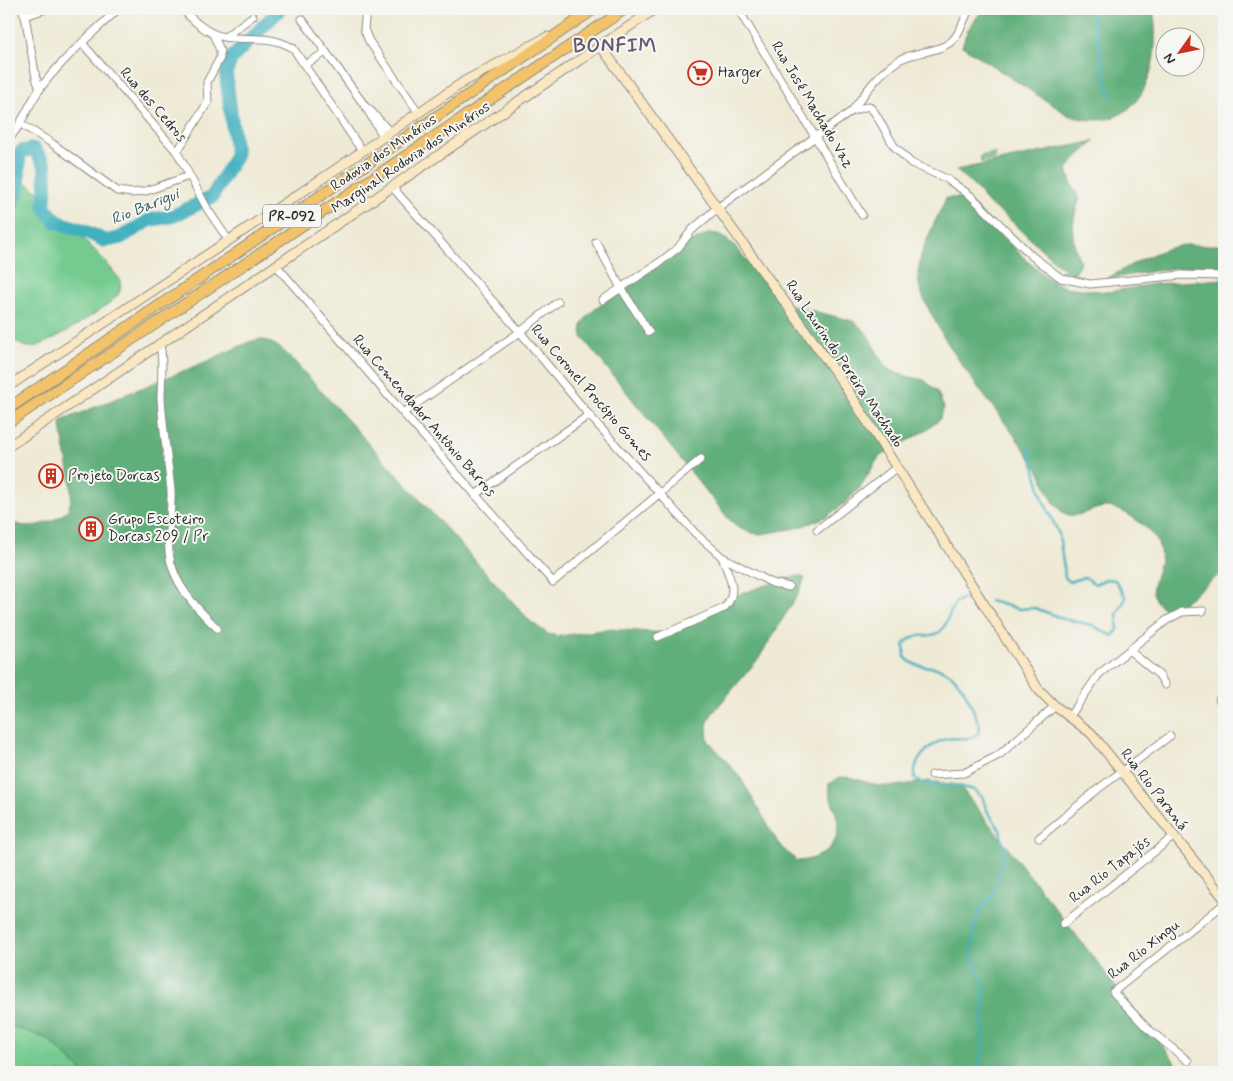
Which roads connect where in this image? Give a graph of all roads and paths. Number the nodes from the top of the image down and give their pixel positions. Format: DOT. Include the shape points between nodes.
graph roads {
  1 [pos="22,9"];
  2 [pos="46,9"];
  3 [pos="118,9"];
  4 [pos="182,9"];
  5 [pos="366,9"];
  6 [pos="594,9"];
  7 [pos="625,9"];
  8 [pos="655,9"];
  9 [pos="738,9"];
  10 [pos="969,9"];
  11 [pos="25,16"];
  12 [pos="253,16"];
  13 [pos="302,19"];
  14 [pos="575,24"];
  15 [pos="213,34"];
  16 [pos="224,37"];
  17 [pos="82,43"];
  18 [pos="600,45"];
  19 [pos="326,52"];
  20 [pos="306,64"];
  21 [pos="40,89"];
  22 [pos="852,111"];
  23 [pos="419,113"];
  24 [pos="21,124"];
  25 [pos="386,134"];
  26 [pos="815,136"];
  27 [pos="9,139"];
  28 [pos="177,152"];
  29 [pos="362,152"];
  30 [pos="189,176"];
  31 [pos="392,188"];
  32 [pos="716,209"];
  33 [pos="862,215"];
  34 [pos="229,241"];
  35 [pos="596,242"];
  36 [pos="276,265"];
  37 [pos="1224,276"];
  38 [pos="621,288"];
  39 [pos="603,300"];
  40 [pos="558,302"];
  41 [pos="520,332"];
  42 [pos="649,332"];
  43 [pos="159,343"];
  44 [pos="9,386"];
  45 [pos="9,408"];
  46 [pos="403,413"];
  47 [pos="589,415"];
  48 [pos="9,422"];
  49 [pos="9,446"];
  50 [pos="701,459"];
  51 [pos="898,467"];
  52 [pos="660,494"];
  53 [pos="475,495"];
  54 [pos="817,530"];
  55 [pos="722,557"];
  56 [pos="789,587"];
  57 [pos="1203,611"];
  58 [pos="217,628"];
  59 [pos="658,637"];
  60 [pos="1130,651"];
  61 [pos="1165,685"];
  62 [pos="1055,706"];
  63 [pos="1070,716"];
  64 [pos="1170,736"];
  65 [pos="1122,772"];
  66 [pos="932,775"];
  67 [pos="1173,837"];
  68 [pos="1039,838"];
  69 [pos="1224,898"];
  70 [pos="1224,904"];
  71 [pos="1064,924"];
  72 [pos="1188,1061"];
  1 -- 11 [label="street"];
  2 -- 11 [label="street"];
  3 -- 17 [label="street"];
  4 -- 15 [label="street"];
  5 -- 23 [label="street" via="364,29 369,41"];
  6 -- 14 [label="main road, Rodovia dos Minérios / PR-092"];
  7 -- 48 [label="main road, Rodovia dos Minérios / PR-092"];
  8 -- 18 [label="main road, Marginal Rodovia dos Minérios"];
  9 -- 26 [label="street, Rua José Machado Vaz"];
  10 -- 22 [label="street" via="954,40 897,61 878,76"];
  11 -- 21 [label="street"];
  12 -- 16 [label="street"];
  13 -- 19 [label="street"];
  14 -- 23 [label="main road" via="465,81"];
  14 -- 45 [label="main road, Rodovia dos Minérios / PR-092"];
  15 -- 16 [label="street"];
  15 -- 28 [label="street" via="220,58 207,82 208,102"];
  16 -- 20 [label="street" via="265,38 282,42 293,48"];
  17 -- 21 [label="street"];
  17 -- 28 [label="street, Rua dos Cedros"];
  18 -- 31 [label="main road, Marginal Rodovia dos Minérios"];
  18 -- 32 [label="main road, Rua Laurindo Pereira Machado"];
  19 -- 20 [label="street"];
  19 -- 25 [label="street"];
  20 -- 29 [label="street"];
  21 -- 24 [label="street"];
  22 -- 26 [label="street"];
  22 -- 37 [label="street" via="869,106 894,146 911,163 947,179 971,196 1032,256 1061,278 1090,284 1182,274"];
  23 -- 25 [label="main road"];
  24 -- 27 [label="street"];
  24 -- 30 [label="street" via="117,191 146,191"];
  25 -- 29 [label="main road"];
  26 -- 32 [label="street"];
  26 -- 33 [label="street, Rua José Machado Vaz"];
  28 -- 30 [label="street, Rua dos Cedros"];
  29 -- 34 [label="main road"];
  30 -- 34 [label="street, Rua dos Cedros"];
  31 -- 36 [label="main road, Marginal Rodovia dos Minérios"];
  31 -- 41 [label="street, Rua Coronel Procópio Gomes"];
  32 -- 38 [label="street" via="692,230 678,248"];
  32 -- 51 [label="main road, Rua Laurindo Pereira Machado" via="841,380"];
  34 -- 44 [label="main road"];
  35 -- 38 [label="street"];
  36 -- 43 [label="main road, Marginal Rodovia dos Minérios"];
  36 -- 46 [label="street, Rua Comendador Antônio Barros"];
  38 -- 39 [label="street"];
  38 -- 42 [label="street"];
  40 -- 41 [label="street"];
  41 -- 46 [label="street"];
  41 -- 47 [label="street, Rua Coronel Procópio Gomes"];
  43 -- 49 [label="main road, Marginal Rodovia dos Minérios"];
  43 -- 58 [label="street" via="162,351 162,420 172,503 169,552 172,568 185,592"];
  46 -- 53 [label="street, Rua Comendador Antônio Barros"];
  47 -- 52 [label="street, Rua Coronel Procópio Gomes"];
  47 -- 53 [label="street"];
  50 -- 52 [label="street"];
  51 -- 54 [label="street"];
  51 -- 62 [label="main road, Rua Laurindo Pereira Machado" via="1025,670"];
  52 -- 53 [label="street, Rua Comendador Antônio Barros" via="553,582"];
  52 -- 55 [label="street, Rua Coronel Procópio Gomes"];
  55 -- 56 [label="street, Rua Coronel Procópio Gomes" via="772,583"];
  55 -- 59 [label="street" via="733,594 731,600 724,608"];
  57 -- 60 [label="street" via="1182,612 1167,620"];
  60 -- 61 [label="street" via="1159,674"];
  60 -- 63 [label="street" via="1100,674"];
  62 -- 63 [label="main road, Rua Rio Paraná"];
  62 -- 66 [label="street" via="999,755 964,773"];
  63 -- 65 [label="main road, Rua Rio Paraná" via="1090,733"];
  64 -- 65 [label="street"];
  65 -- 67 [label="main road, Rua Rio Paraná"];
  65 -- 68 [label="street"];
  67 -- 69 [label="main road, Rua Rio Paraná"];
  67 -- 71 [label="street, Rua Rio Tapajós"];
  70 -- 72 [label="street, Rua Rio Xingu" via="1113,992 1147,1028"];
}
